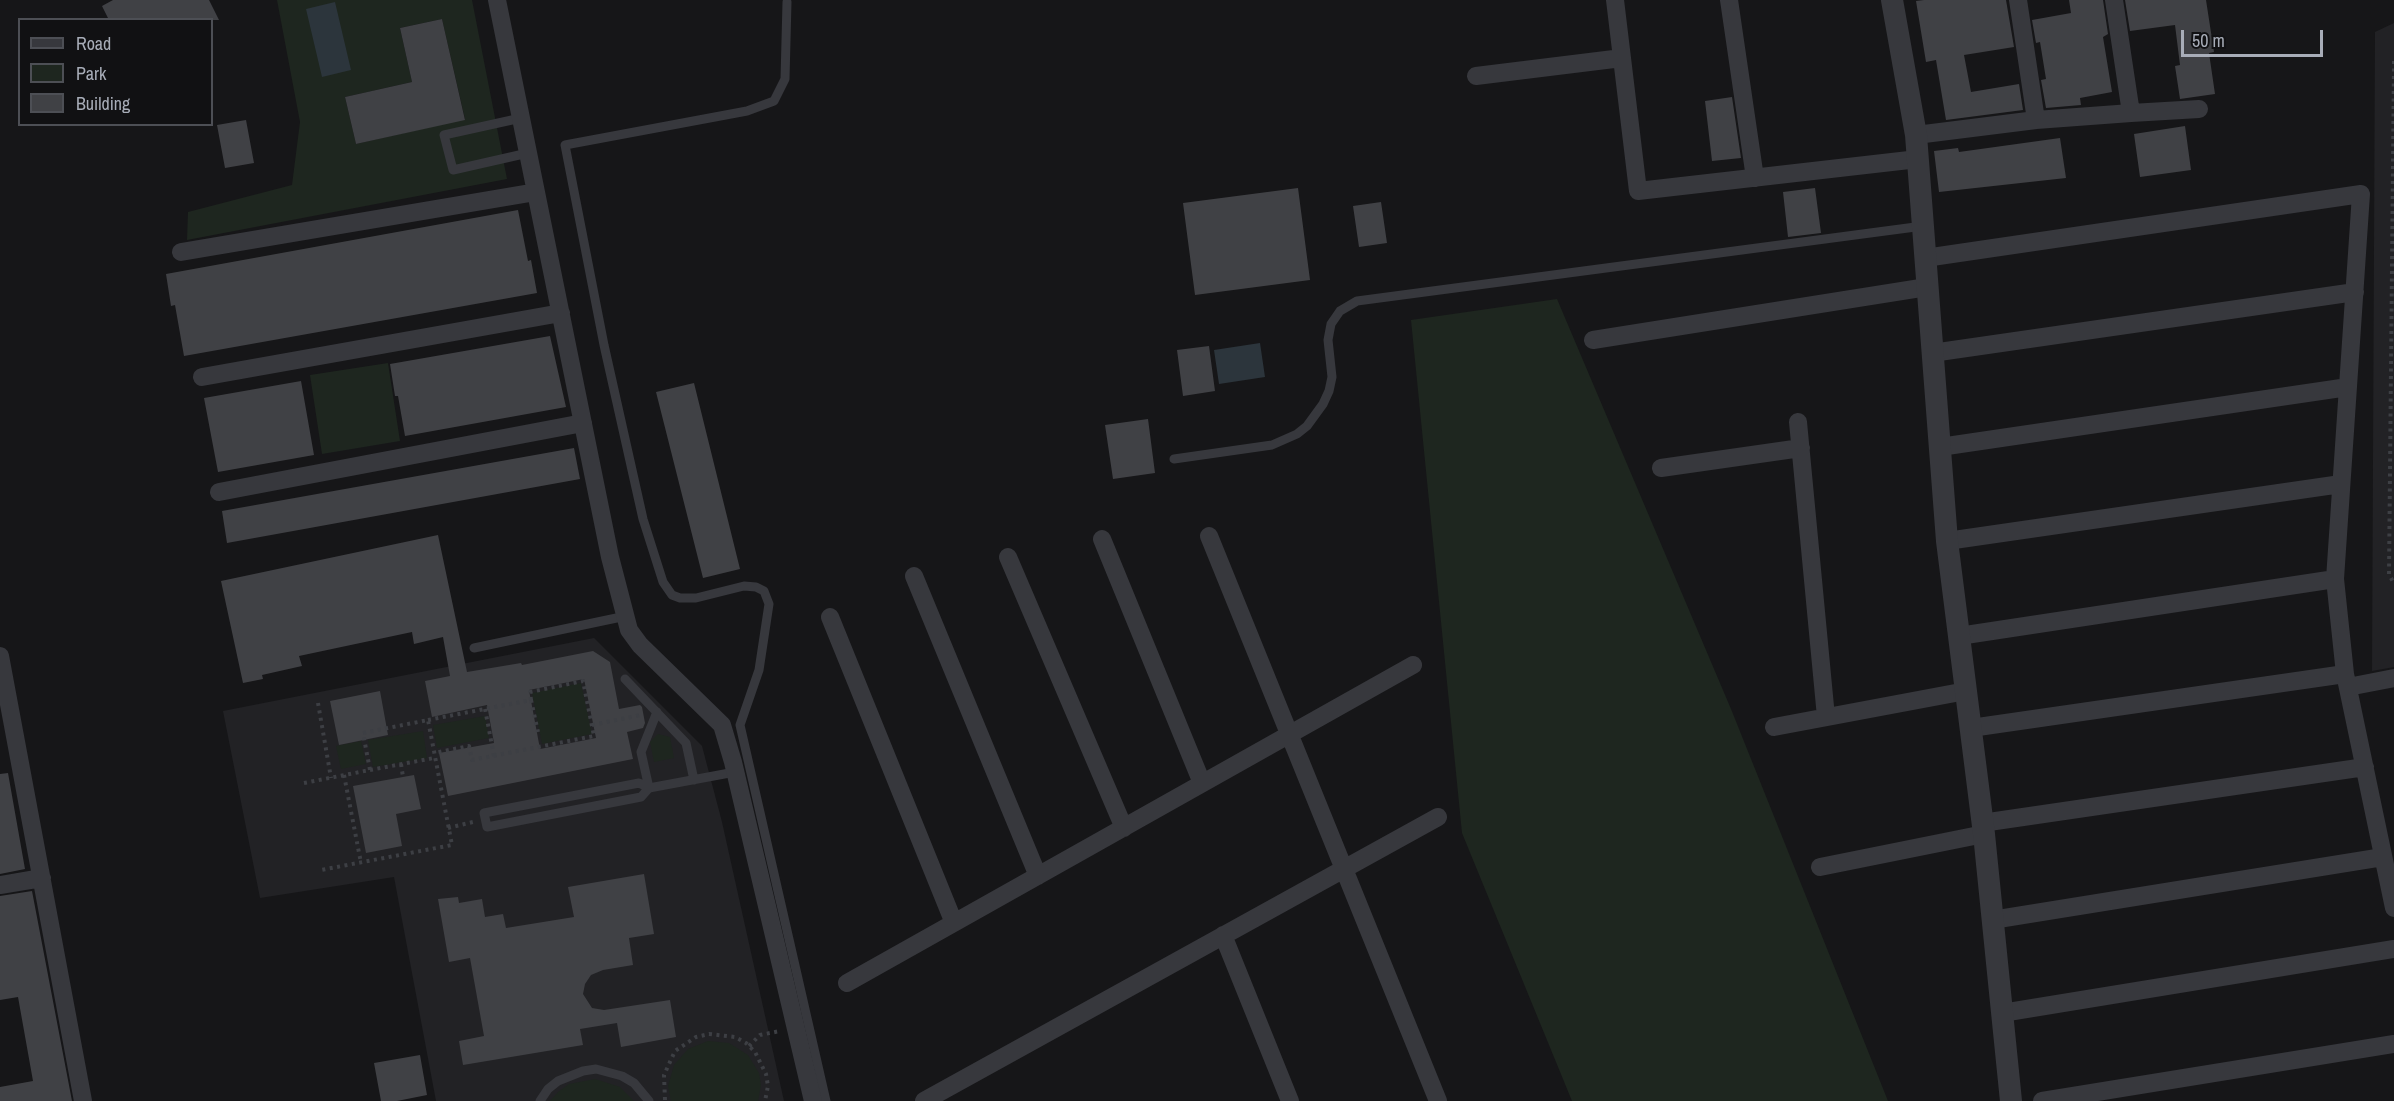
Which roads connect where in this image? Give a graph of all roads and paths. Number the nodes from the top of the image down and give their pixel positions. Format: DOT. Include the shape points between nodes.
graph roads {
  1 [pos="497,0"];
  2 [pos="1615,0"];
  3 [pos="1730,0"];
  4 [pos="1892,0"];
  5 [pos="2018,0"];
  6 [pos="2114,0"];
  7 [pos="787,2"];
  8 [pos="1622,58"];
  9 [pos="2394,61"];
  10 [pos="1476,76"];
  11 [pos="2199,109"];
  12 [pos="2131,113"];
  13 [pos="521,118"];
  14 [pos="2036,120"];
  15 [pos="1916,135"];
  16 [pos="528,153"];
  17 [pos="1918,159"];
  18 [pos="1755,178"];
  19 [pos="536,192"];
  20 [pos="1923,226"];
  21 [pos="181,252"];
  22 [pos="1925,258"];
  23 [pos="1927,286"];
  24 [pos="2355,292"];
  25 [pos="561,313"];
  26 [pos="1593,340"];
  27 [pos="1932,353"];
  28 [pos="202,377"];
  29 [pos="2348,387"];
  30 [pos="1798,422"];
  31 [pos="583,423"];
  32 [pos="1940,447"];
  33 [pos="1801,448"];
  34 [pos="1174,459"];
  35 [pos="1661,468"];
  36 [pos="2341,484"];
  37 [pos="219,492"];
  38 [pos="1209,536"];
  39 [pos="1102,539"];
  40 [pos="1947,541"];
  41 [pos="1008,557"];
  42 [pos="914,576"];
  43 [pos="2335,579"];
  44 [pos="2394,584"];
  45 [pos="626,616"];
  46 [pos="830,617"];
  47 [pos="1959,636"];
  48 [pos="474,648"];
  49 [pos="0,656"];
  50 [pos="1413,664"];
  51 [pos="2394,678"];
  52 [pos="625,679"];
  53 [pos="2347,681"];
  54 [pos="1966,691"];
  55 [pos="531,700"];
  56 [pos="318,703"];
  57 [pos="485,709"];
  58 [pos="657,712"];
  59 [pos="1826,717"];
  60 [pos="428,720"];
  61 [pos="592,725"];
  62 [pos="1774,727"];
  63 [pos="1971,728"];
  64 [pos="538,732"];
  65 [pos="1290,734"];
  66 [pos="434,755"];
  67 [pos="494,756"];
  68 [pos="401,764"];
  69 [pos="2365,767"];
  70 [pos="370,770"];
  71 [pos="735,772"];
  72 [pos="344,775"];
  73 [pos="403,777"];
  74 [pos="331,778"];
  75 [pos="694,780"];
  76 [pos="304,783"];
  77 [pos="1202,783"];
  78 [pos="649,789"];
  79 [pos="1438,817"];
  80 [pos="485,820"];
  81 [pos="448,828"];
  82 [pos="1124,828"];
  83 [pos="1983,829"];
  84 [pos="2383,857"];
  85 [pos="361,863"];
  86 [pos="1820,867"];
  87 [pos="1344,869"];
  88 [pos="321,870"];
  89 [pos="1038,876"];
  90 [pos="42,878"];
  91 [pos="0,885"];
  92 [pos="2394,908"];
  93 [pos="1992,920"];
  94 [pos="954,923"];
  95 [pos="1223,935"];
  96 [pos="2394,948"];
  97 [pos="848,983"];
  98 [pos="2002,1013"];
  99 [pos="796,1028"];
  100 [pos="2394,1044"];
  101 [pos="749,1046"];
  102 [pos="83,1101"];
  103 [pos="540,1101"];
  104 [pos="649,1101"];
  105 [pos="665,1101"];
  106 [pos="765,1101"];
  107 [pos="813,1101"];
  108 [pos="826,1101"];
  109 [pos="924,1101"];
  110 [pos="1290,1101"];
  111 [pos="1438,1101"];
  112 [pos="2011,1101"];
  113 [pos="2042,1101"];
  1 -- 13 [label="street"];
  2 -- 8 [label="street"];
  3 -- 18 [label="street"];
  4 -- 15 [label="street"];
  5 -- 14 [label="street"];
  6 -- 12 [label="street"];
  7 -- 108 [label="lane" via="785,79 774,101 747,111 565,145 603,345 643,519 663,582 672,595 680,598 756,586 764,591 769,604 759,670 740,725"];
  8 -- 10 [label="street"];
  8 -- 18 [label="street" via="1638,191"];
  9 -- 44 [label="path" via="2389,574"];
  11 -- 12 [label="street"];
  12 -- 14 [label="street"];
  13 -- 16 [label="street"];
  13 -- 16 [label="lane" via="444,135 453,170"];
  14 -- 15 [label="street"];
  15 -- 17 [label="street"];
  16 -- 19 [label="street"];
  17 -- 18 [label="street"];
  17 -- 20 [label="street"];
  19 -- 21 [label="street"];
  19 -- 25 [label="street"];
  20 -- 22 [label="street"];
  20 -- 34 [label="lane" via="1357,301 1340,311 1331,324 1329,391 1307,426 1272,445"];
  22 -- 23 [label="street"];
  22 -- 24 [label="street" via="2361,194"];
  23 -- 26 [label="street"];
  23 -- 27 [label="street"];
  24 -- 27 [label="street"];
  24 -- 29 [label="street"];
  25 -- 28 [label="street"];
  25 -- 31 [label="street"];
  27 -- 32 [label="street"];
  29 -- 32 [label="street"];
  29 -- 36 [label="street"];
  30 -- 33 [label="street"];
  31 -- 37 [label="street"];
  31 -- 45 [label="street"];
  32 -- 40 [label="street"];
  33 -- 35 [label="street"];
  33 -- 59 [label="street"];
  36 -- 40 [label="street"];
  36 -- 43 [label="street"];
  38 -- 65 [label="street"];
  39 -- 77 [label="street"];
  40 -- 47 [label="street"];
  41 -- 82 [label="street"];
  42 -- 89 [label="street"];
  43 -- 47 [label="street"];
  43 -- 53 [label="street"];
  45 -- 48 [label="lane"];
  45 -- 71 [label="street" via="629,630 640,645 722,725"];
  46 -- 94 [label="street"];
  47 -- 54 [label="street"];
  49 -- 90 [label="street"];
  50 -- 65 [label="street"];
  51 -- 53 [label="street"];
  52 -- 58 [label="lane"];
  53 -- 63 [label="street"];
  53 -- 69 [label="street"];
  54 -- 59 [label="street"];
  54 -- 63 [label="street"];
  55 -- 57 [label="path"];
  55 -- 61 [label="path" via="530,692 583,681"];
  55 -- 64 [label="path"];
  56 -- 74 [label="path"];
  57 -- 60 [label="path"];
  57 -- 67 [label="path"];
  58 -- 61 [label="path"];
  58 -- 75 [label="lane" via="686,743"];
  58 -- 78 [label="lane" via="641,752"];
  59 -- 62 [label="street"];
  60 -- 66 [label="path"];
  60 -- 70 [label="path" via="363,733"];
  61 -- 67 [label="path" via="594,736"];
  63 -- 83 [label="street"];
  65 -- 77 [label="street"];
  65 -- 87 [label="street"];
  66 -- 67 [label="path" via="469,746 472,760"];
  66 -- 68 [label="path"];
  66 -- 81 [label="path"];
  68 -- 70 [label="path"];
  68 -- 73 [label="path"];
  69 -- 83 [label="street"];
  69 -- 84 [label="street"];
  70 -- 72 [label="path"];
  71 -- 75 [label="lane"];
  71 -- 99 [label="street"];
  72 -- 74 [label="path"];
  72 -- 85 [label="path"];
  74 -- 76 [label="path"];
  75 -- 78 [label="lane"];
  77 -- 82 [label="street"];
  78 -- 80 [label="lane" via="641,797 487,827"];
  78 -- 80 [label="lane" via="639,783 484,813"];
  79 -- 87 [label="street"];
  80 -- 81 [label="path"];
  81 -- 85 [label="path" via="452,845"];
  82 -- 89 [label="street"];
  83 -- 86 [label="street"];
  83 -- 93 [label="street"];
  84 -- 92 [label="street"];
  84 -- 93 [label="street"];
  85 -- 88 [label="path"];
  87 -- 95 [label="street"];
  87 -- 111 [label="street"];
  89 -- 94 [label="street"];
  90 -- 91 [label="street"];
  90 -- 102 [label="street"];
  93 -- 98 [label="street"];
  94 -- 97 [label="street"];
  95 -- 109 [label="street"];
  95 -- 110 [label="street"];
  96 -- 98 [label="street"];
  98 -- 112 [label="street"];
  99 -- 101 [label="path" via="760,1035"];
  99 -- 107 [label="street"];
  100 -- 113 [label="street"];
  101 -- 105 [label="path" via="722,1034 696,1037 685,1043 668,1062"];
  101 -- 106 [label="path" via="766,1074"];
  103 -- 104 [label="lane" via="558,1081 576,1072 596,1069 634,1083"];
}
